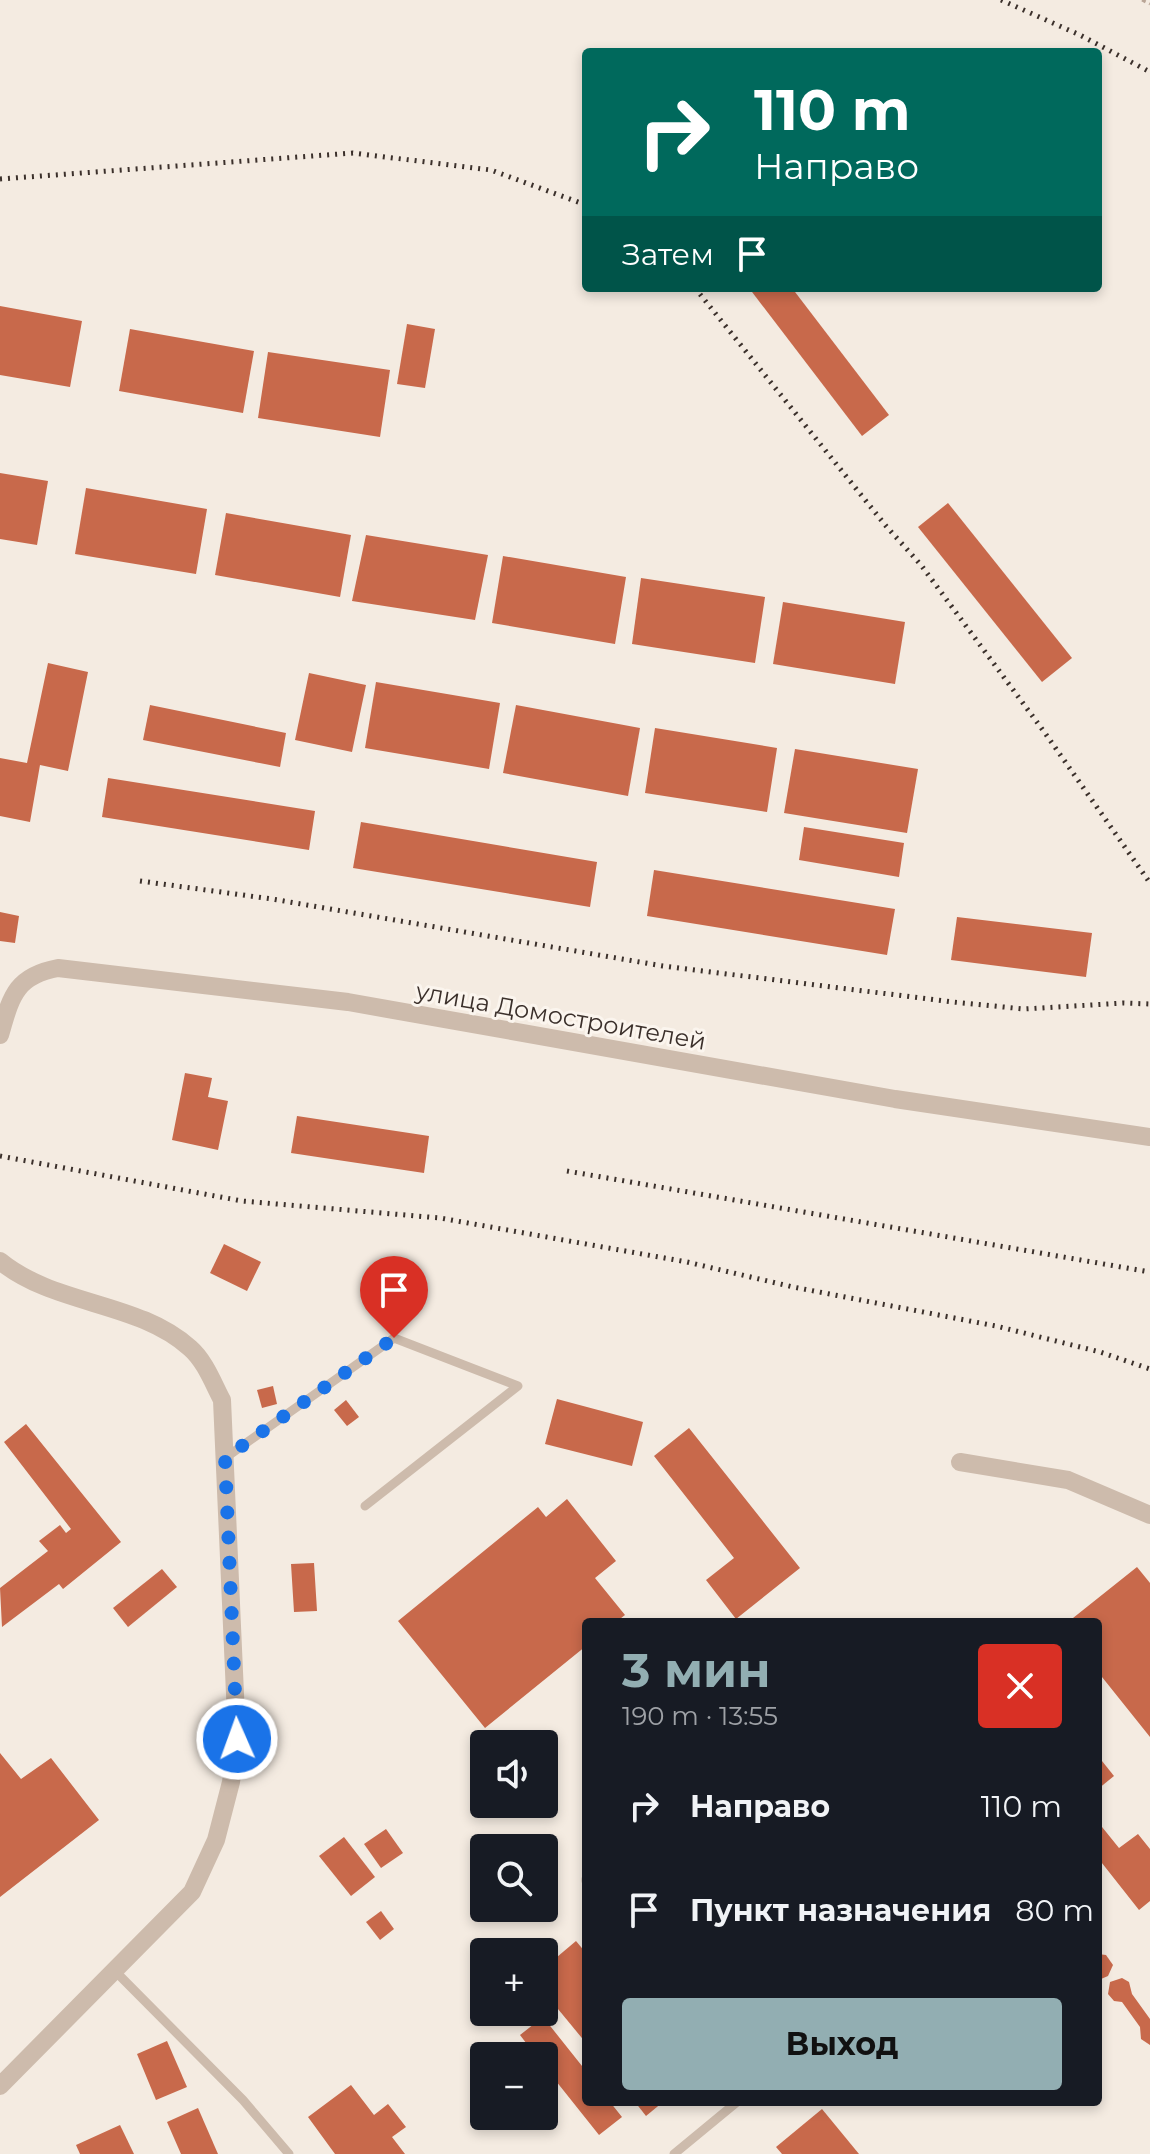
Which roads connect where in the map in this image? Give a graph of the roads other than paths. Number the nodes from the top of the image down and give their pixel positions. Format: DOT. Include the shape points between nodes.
graph roads {
  1 [pos="0,1035"];
  2 [pos="1150,1137"];
  3 [pos="0,1261"];
  4 [pos="225,1458"];
  5 [pos="960,1462"];
  6 [pos="365,1506"];
  7 [pos="1150,1515"];
  8 [pos="115,1971"];
  9 [pos="0,2086"];
  10 [pos="732,2106"];
  11 [pos="289,2154"];
  12 [pos="674,2154"];
  1 -- 2 [label="street, улица Домостроителей" via="21,984 35,972 58,968 348,1002 895,1099"];
  3 -- 4 [label="street" via="37,1285 152,1324 190,1348 222,1400"];
  4 -- 6 [label="lane" via="394,1338 518,1386"];
  4 -- 8 [label="street" via="237,1739 231,1782 216,1840 192,1892"];
  5 -- 7 [label="street" via="1068,1480"];
  8 -- 9 [label="street"];
  8 -- 11 [label="lane"];
  10 -- 12 [label="lane"];
}
